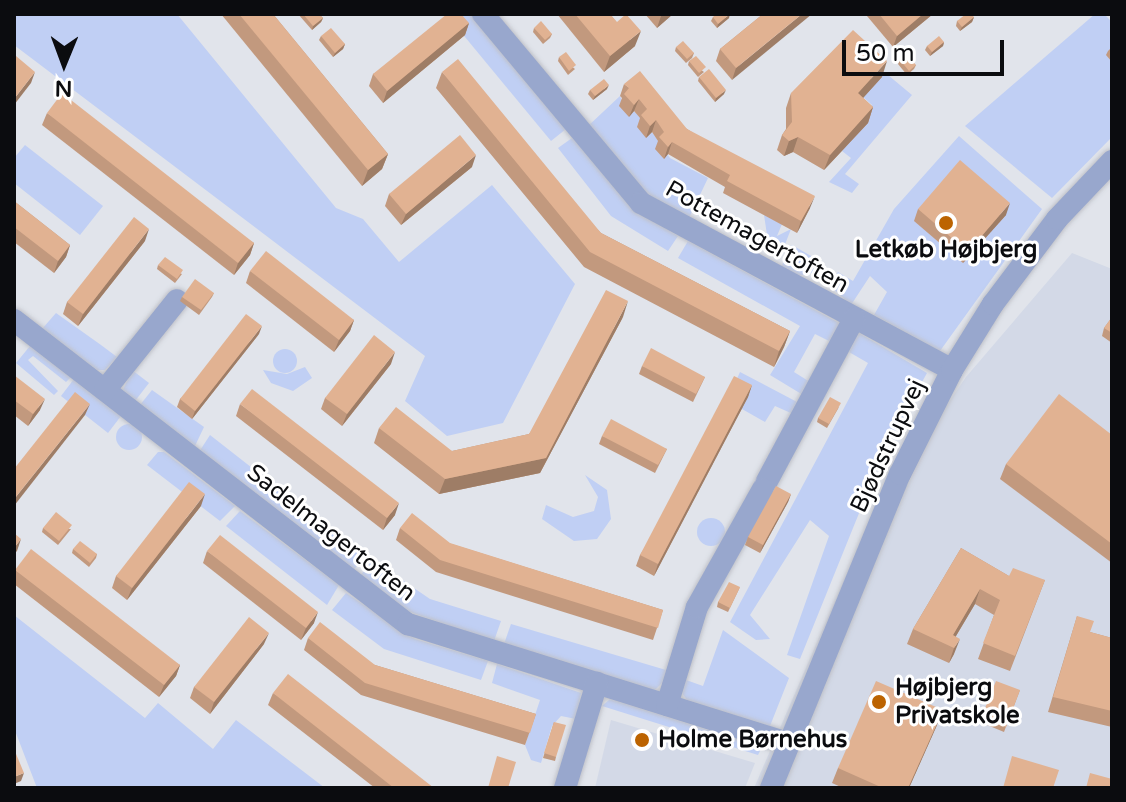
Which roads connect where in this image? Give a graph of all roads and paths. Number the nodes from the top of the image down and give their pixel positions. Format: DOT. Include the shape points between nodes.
graph roads {
  1 [pos="483,14"];
  2 [pos="1112,161"];
  3 [pos="177,300"];
  4 [pos="854,319"];
  5 [pos="14,320"];
  6 [pos="952,370"];
  7 [pos="105,390"];
  8 [pos="597,683"];
  9 [pos="667,705"];
  10 [pos="787,743"];
  11 [pos="565,788"];
  12 [pos="771,788"];
  1 -- 4 [label="street, Pottemagertoften" via="641,203"];
  2 -- 6 [label="street, Bjødstrupvej" via="1039,243"];
  3 -- 7 [label="street"];
  4 -- 6 [label="street, Pottemagertoften"];
  4 -- 9 [label="street, Pottemagertoften" via="697,607"];
  5 -- 7 [label="street, Sadelmagertoften"];
  6 -- 10 [label="street, Bjødstrupvej" via="900,474"];
  7 -- 8 [label="street, Sadelmagertoften" via="408,624"];
  8 -- 9 [label="street, Sadelmagertoften"];
  8 -- 11 [label="street"];
  9 -- 10 [label="street, Sadelmagertoften"];
  10 -- 12 [label="street, Bjødstrupvej"];
}
